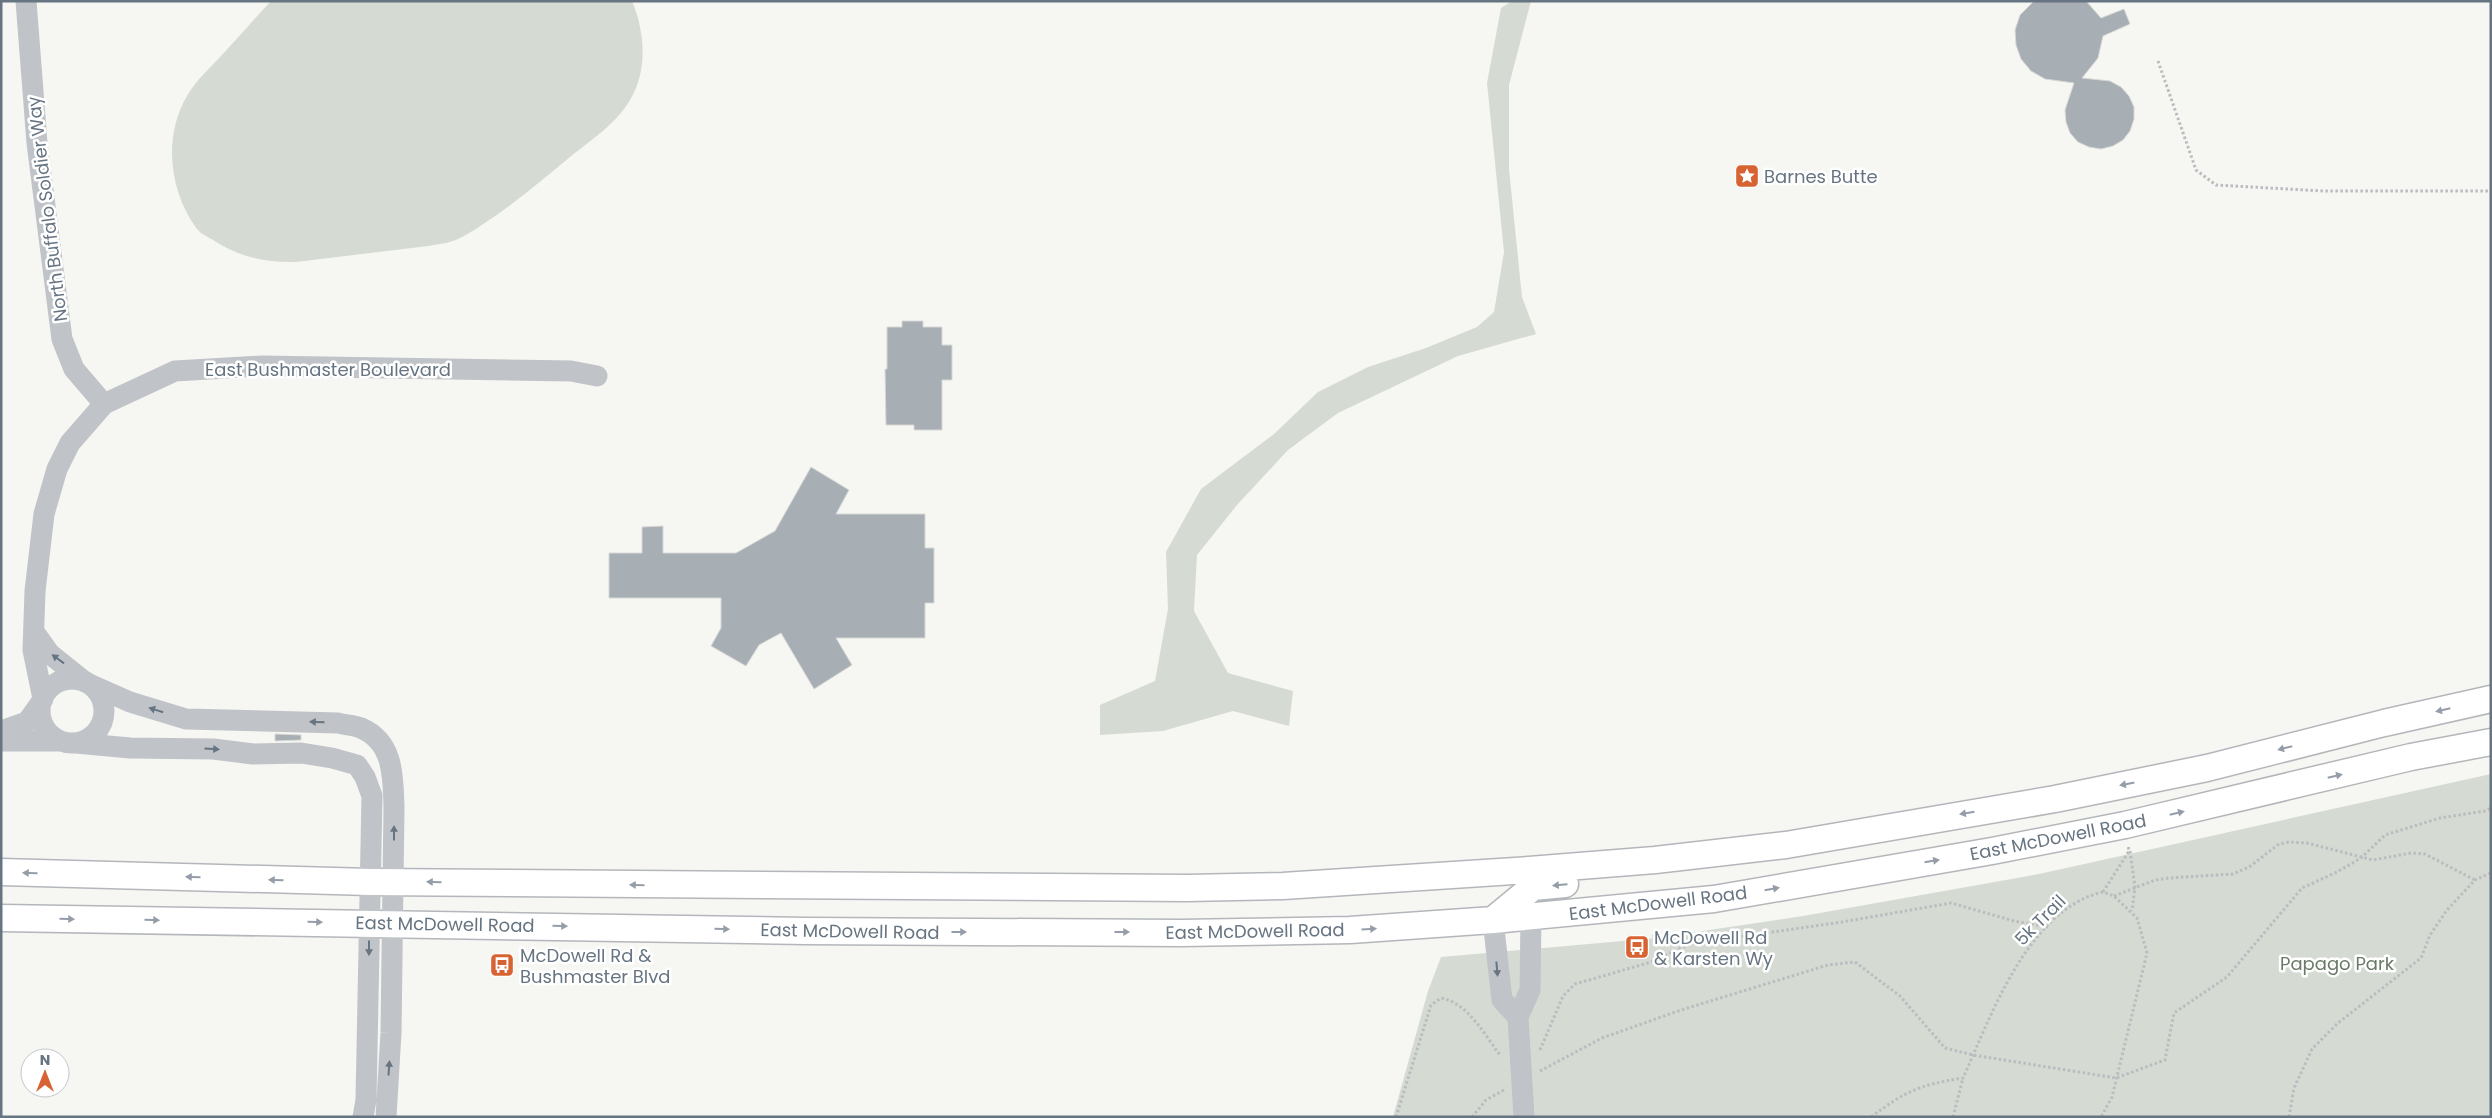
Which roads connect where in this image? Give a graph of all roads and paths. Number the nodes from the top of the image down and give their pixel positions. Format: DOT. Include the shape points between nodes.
graph roads {
  1 [pos="26,1"];
  2 [pos="2158,61"];
  3 [pos="2491,191"];
  4 [pos="597,376"];
  5 [pos="104,404"];
  6 [pos="35,633"];
  7 [pos="86,682"];
  8 [pos="2491,699"];
  9 [pos="42,700"];
  10 [pos="1,731"];
  11 [pos="1,741"];
  12 [pos="68,742"];
  13 [pos="2491,742"];
  14 [pos="2491,808"];
  15 [pos="2124,825"];
  16 [pos="1776,846"];
  17 [pos="2130,851"];
  18 [pos="2361,858"];
  19 [pos="1,872"];
  20 [pos="2491,873"];
  21 [pos="2475,880"];
  22 [pos="382,882"];
  23 [pos="2135,887"];
  24 [pos="2103,892"];
  25 [pos="2114,896"];
  26 [pos="2132,911"];
  27 [pos="1531,917"];
  28 [pos="1,918"];
  29 [pos="1493,920"];
  30 [pos="381,923"];
  31 [pos="2048,927"];
  32 [pos="1653,934"];
  33 [pos="1689,944"];
  34 [pos="1518,1017"];
  35 [pos="1539,1053"];
  36 [pos="1973,1055"];
  37 [pos="1501,1056"];
  38 [pos="1963,1078"];
  39 [pos="2116,1078"];
  40 [pos="1521,1081"];
  41 [pos="363,1117"];
  42 [pos="386,1117"];
  43 [pos="1396,1117"];
  44 [pos="1472,1117"];
  45 [pos="1524,1117"];
  46 [pos="1870,1117"];
  47 [pos="1953,1117"];
  48 [pos="2102,1117"];
  49 [pos="2289,1117"];
  1 -- 5 [label="street, North Buffalo Soldier Way" via="37,144 62,340 74,369"];
  2 -- 3 [label="path" via="2196,170 2216,185 2323,191"];
  4 -- 5 [label="street, East Bushmaster Boulevard" via="571,371 272,366 184,370 175,371"];
  5 -- 6 [label="street, East Bushmaster Boulevard" via="70,443 57,469 44,514 35,591"];
  7 -- 6 [label="street, one-way" via="50,654"];
  6 -- 9 [label="street, East Bushmaster Boulevard" via="33,650"];
  7 -- 9 [label="street" via="65,680 56,684"];
  7 -- 12 [label="street" via="101,697 104,717 95,734"];
  22 -- 7 [label="street, one-way" via="393,770 381,742 362,728 318,722 186,719 130,702"];
  8 -- 16 [label="main road, one-way" via="2207,768 2055,799"];
  9 -- 10 [label="street" via="27,722"];
  9 -- 12 [label="street" via="41,720 45,728"];
  11 -- 12 [label="street"];
  12 -- 22 [label="street, one-way" via="253,754 301,753 357,765 372,796"];
  15 -- 13 [label="main road, East McDowell Road, one-way" via="2411,757"];
  14 -- 18 [label="path" via="2440,818 2385,835"];
  15 -- 17 [label="path"];
  27 -- 15 [label="main road, East McDowell Road, one-way" via="1714,899"];
  16 -- 22 [label="main road, one-way" via="1655,860 1277,886"];
  16 -- 29 [label="main road, one-way" via="1757,862 1646,878 1532,887"];
  17 -- 23 [label="path"];
  17 -- 24 [label="path"];
  18 -- 21 [label="path" via="2373,860 2410,853 2425,854"];
  18 -- 23 [label="path" via="2307,843 2289,842 2280,844 2249,867 2233,874 2169,878"];
  18 -- 39 [label="path" via="2302,888 2227,977 2174,1013 2166,1060"];
  22 -- 19 [label="main road, one-way"];
  20 -- 21 [label="path"];
  21 -- 49 [label="path" via="2447,910 2430,935 2421,958 2338,1023 2312,1049 2294,1088"];
  22 -- 30 [label="street"];
  23 -- 25 [label="path"];
  23 -- 26 [label="path"];
  24 -- 25 [label="path"];
  24 -- 31 [label="path, 5k Trail" via="2068,906"];
  25 -- 26 [label="path"];
  26 -- 39 [label="path" via="2147,953"];
  27 -- 29 [label="main road, East McDowell Road"];
  27 -- 34 [label="street" via="1530,990"];
  28 -- 30 [label="main road, East McDowell Road, one-way"];
  30 -- 29 [label="main road, East McDowell Road, one-way" via="805,931 1181,933 1350,930"];
  29 -- 34 [label="street, one-way" via="1502,1000"];
  30 -- 41 [label="street, one-way"];
  42 -- 30 [label="street, one-way"];
  31 -- 33 [label="path" via="1951,903"];
  31 -- 36 [label="path, 5k Trail" via="2007,979"];
  32 -- 33 [label="path" via="1657,941 1663,943"];
  33 -- 35 [label="path" via="1648,963 1575,984 1563,996"];
  34 -- 40 [label="street"];
  36 -- 38 [label="path, 5k Trail"];
  36 -- 39 [label="path"];
  36 -- 40 [label="path" via="1945,1048 1900,996 1855,962 1828,964 1602,1038"];
  37 -- 43 [label="path" via="1471,1016 1454,1000 1441,998 1431,1005"];
  38 -- 46 [label="path" via="1904,1093"];
  38 -- 47 [label="path, 5k Trail"];
  39 -- 48 [label="path"];
  40 -- 44 [label="path" via="1486,1100"];
  40 -- 45 [label="street"];
}
